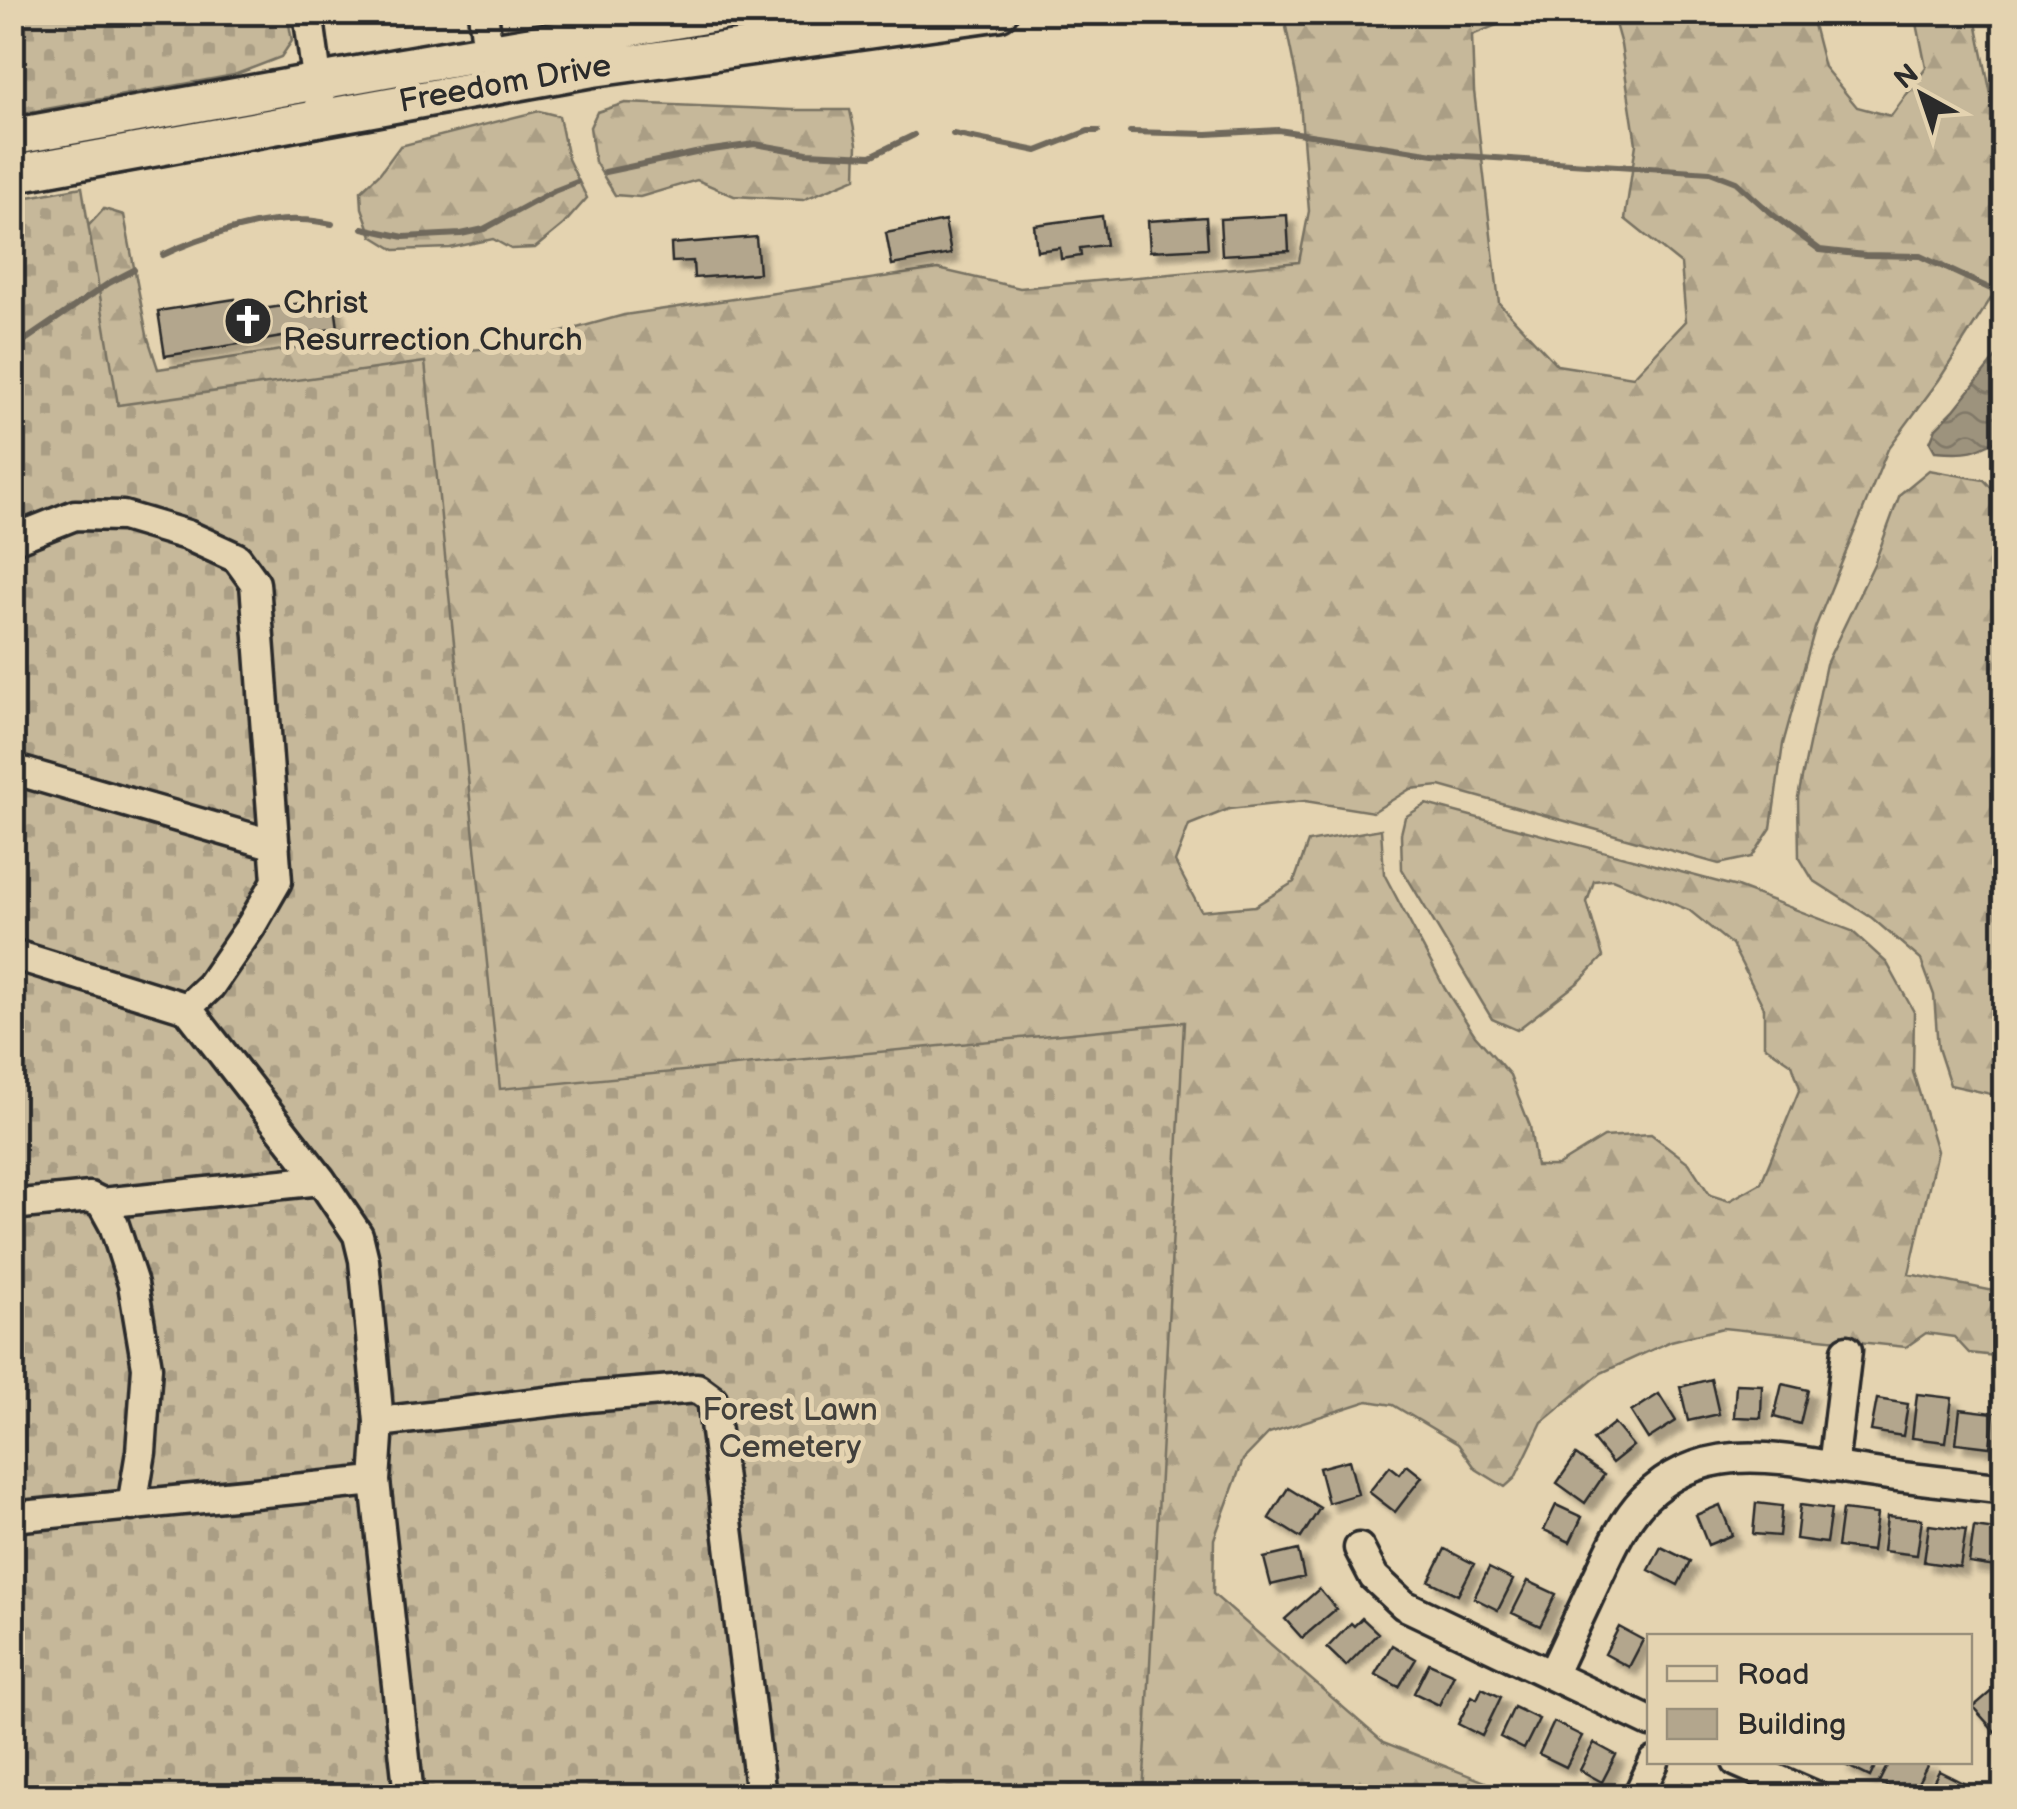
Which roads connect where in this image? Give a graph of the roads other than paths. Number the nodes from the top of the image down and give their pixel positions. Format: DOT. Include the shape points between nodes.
graph roads {
  1 [pos="308,12"];
  2 [pos="483,12"];
  3 [pos="725,12"];
  4 [pos="1000,12"];
  5 [pos="488,52"];
  6 [pos="320,100"];
  7 [pos="12,137"];
  8 [pos="12,174"];
  9 [pos="12,540"];
  10 [pos="12,769"];
  11 [pos="275,845"];
  12 [pos="12,954"];
  13 [pos="187,1008"];
  14 [pos="321,1180"];
  15 [pos="102,1203"];
  16 [pos="12,1205"];
  17 [pos="1848,1350"];
  18 [pos="379,1422"];
  19 [pos="1834,1467"];
  20 [pos="374,1481"];
  21 [pos="2004,1489"];
  22 [pos="132,1506"];
  23 [pos="12,1517"];
  24 [pos="1358,1548"];
  25 [pos="1552,1675"];
  26 [pos="1647,1721"];
  27 [pos="1653,1764"];
  28 [pos="1742,1764"];
  29 [pos="409,1796"];
  30 [pos="762,1796"];
  31 [pos="1638,1796"];
  32 [pos="1815,1796"];
  1 -- 6 [label="street"];
  2 -- 5 [label="street"];
  3 -- 5 [label="main road, Freedom Drive"];
  4 -- 6 [label="main road, Freedom Drive"];
  5 -- 6 [label="main road, Freedom Drive"];
  6 -- 7 [label="main road, Freedom Drive"];
  6 -- 8 [label="main road, Freedom Drive"];
  9 -- 11 [label="street" via="75,515 123,516 237,558 256,584"];
  10 -- 11 [label="street"];
  11 -- 13 [label="street" via="277,881 210,986"];
  12 -- 13 [label="street"];
  13 -- 14 [label="street"];
  14 -- 15 [label="street"];
  14 -- 18 [label="street" via="358,1234"];
  15 -- 16 [label="street" via="90,1196"];
  15 -- 22 [label="street" via="133,1284 146,1367"];
  17 -- 19 [label="street"];
  18 -- 20 [label="street"];
  18 -- 30 [label="street" via="697,1388 712,1399"];
  19 -- 21 [label="street"];
  19 -- 25 [label="street" via="1764,1456 1722,1459 1667,1479 1642,1501 1614,1543"];
  20 -- 22 [label="street"];
  20 -- 29 [label="street"];
  22 -- 23 [label="street"];
  24 -- 25 [label="street" via="1374,1577 1404,1605"];
  25 -- 26 [label="street"];
  27 -- 31 [label="street"];
  28 -- 32 [label="street"];
}
